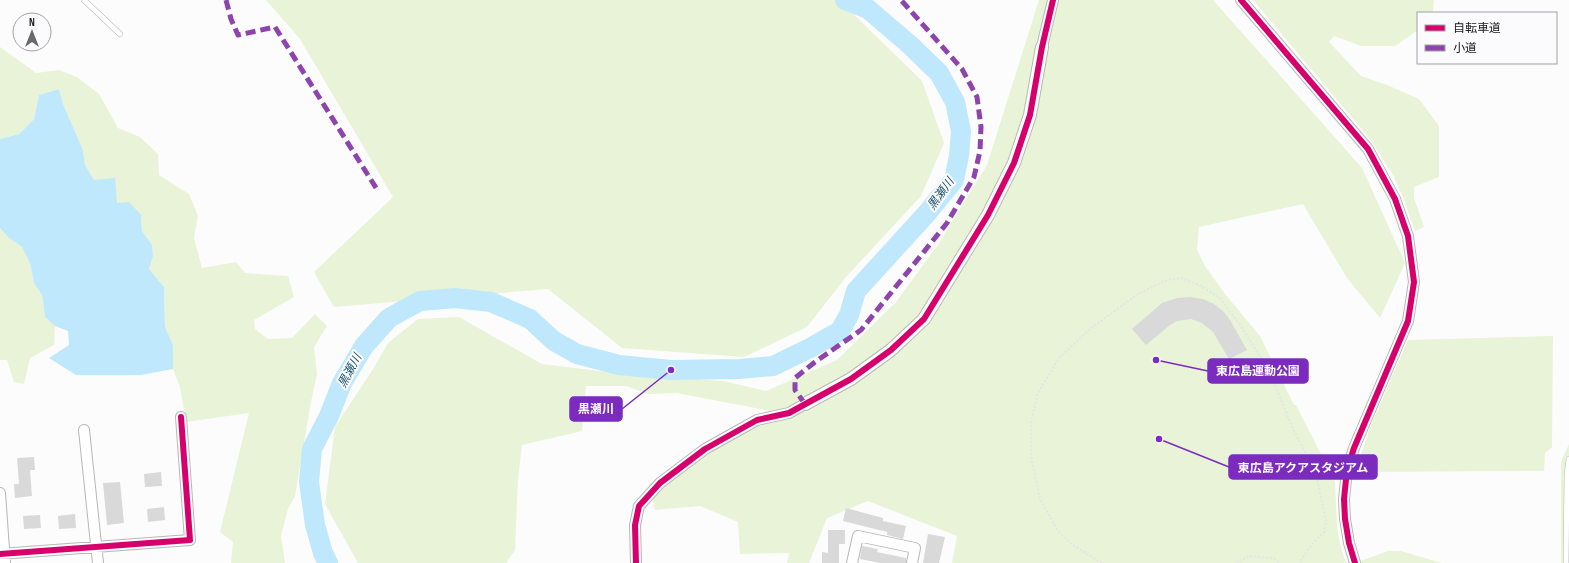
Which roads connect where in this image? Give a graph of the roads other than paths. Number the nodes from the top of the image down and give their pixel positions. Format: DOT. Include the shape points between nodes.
graph roads {
  1 [pos="84,0"];
  2 [pos="1053,0"];
  3 [pos="1241,0"];
  4 [pos="120,34"];
  5 [pos="1042,47"];
  6 [pos="805,404"];
  7 [pos="181,417"];
  8 [pos="84,430"];
  9 [pos="1569,459"];
  10 [pos="0,494"];
  11 [pos="97,547"];
  12 [pos="3,557"];
  13 [pos="98,563"];
  14 [pos="636,563"];
  15 [pos="852,563"];
  16 [pos="912,563"];
  17 [pos="1355,563"];
  18 [pos="1566,563"];
  1 -- 4 [label="lane"];
  2 -- 5 [label="street"];
  3 -- 17 [label="street" via="1368,149 1395,199 1408,236 1414,282 1408,321 1347,470 1345,520"];
  5 -- 6 [label="street" via="1030,115 1014,163 988,215 924,319 891,350 851,380"];
  6 -- 14 [label="street" via="789,413 757,420 705,448 660,483 639,506 635,525"];
  7 -- 11 [label="street" via="190,540"];
  8 -- 11 [label="street"];
  9 -- 18 [label="lane"];
  10 -- 12 [label="street"];
  11 -- 12 [label="street"];
  11 -- 13 [label="street"];
  15 -- 16 [label="street" via="858,536 915,548"];
}
